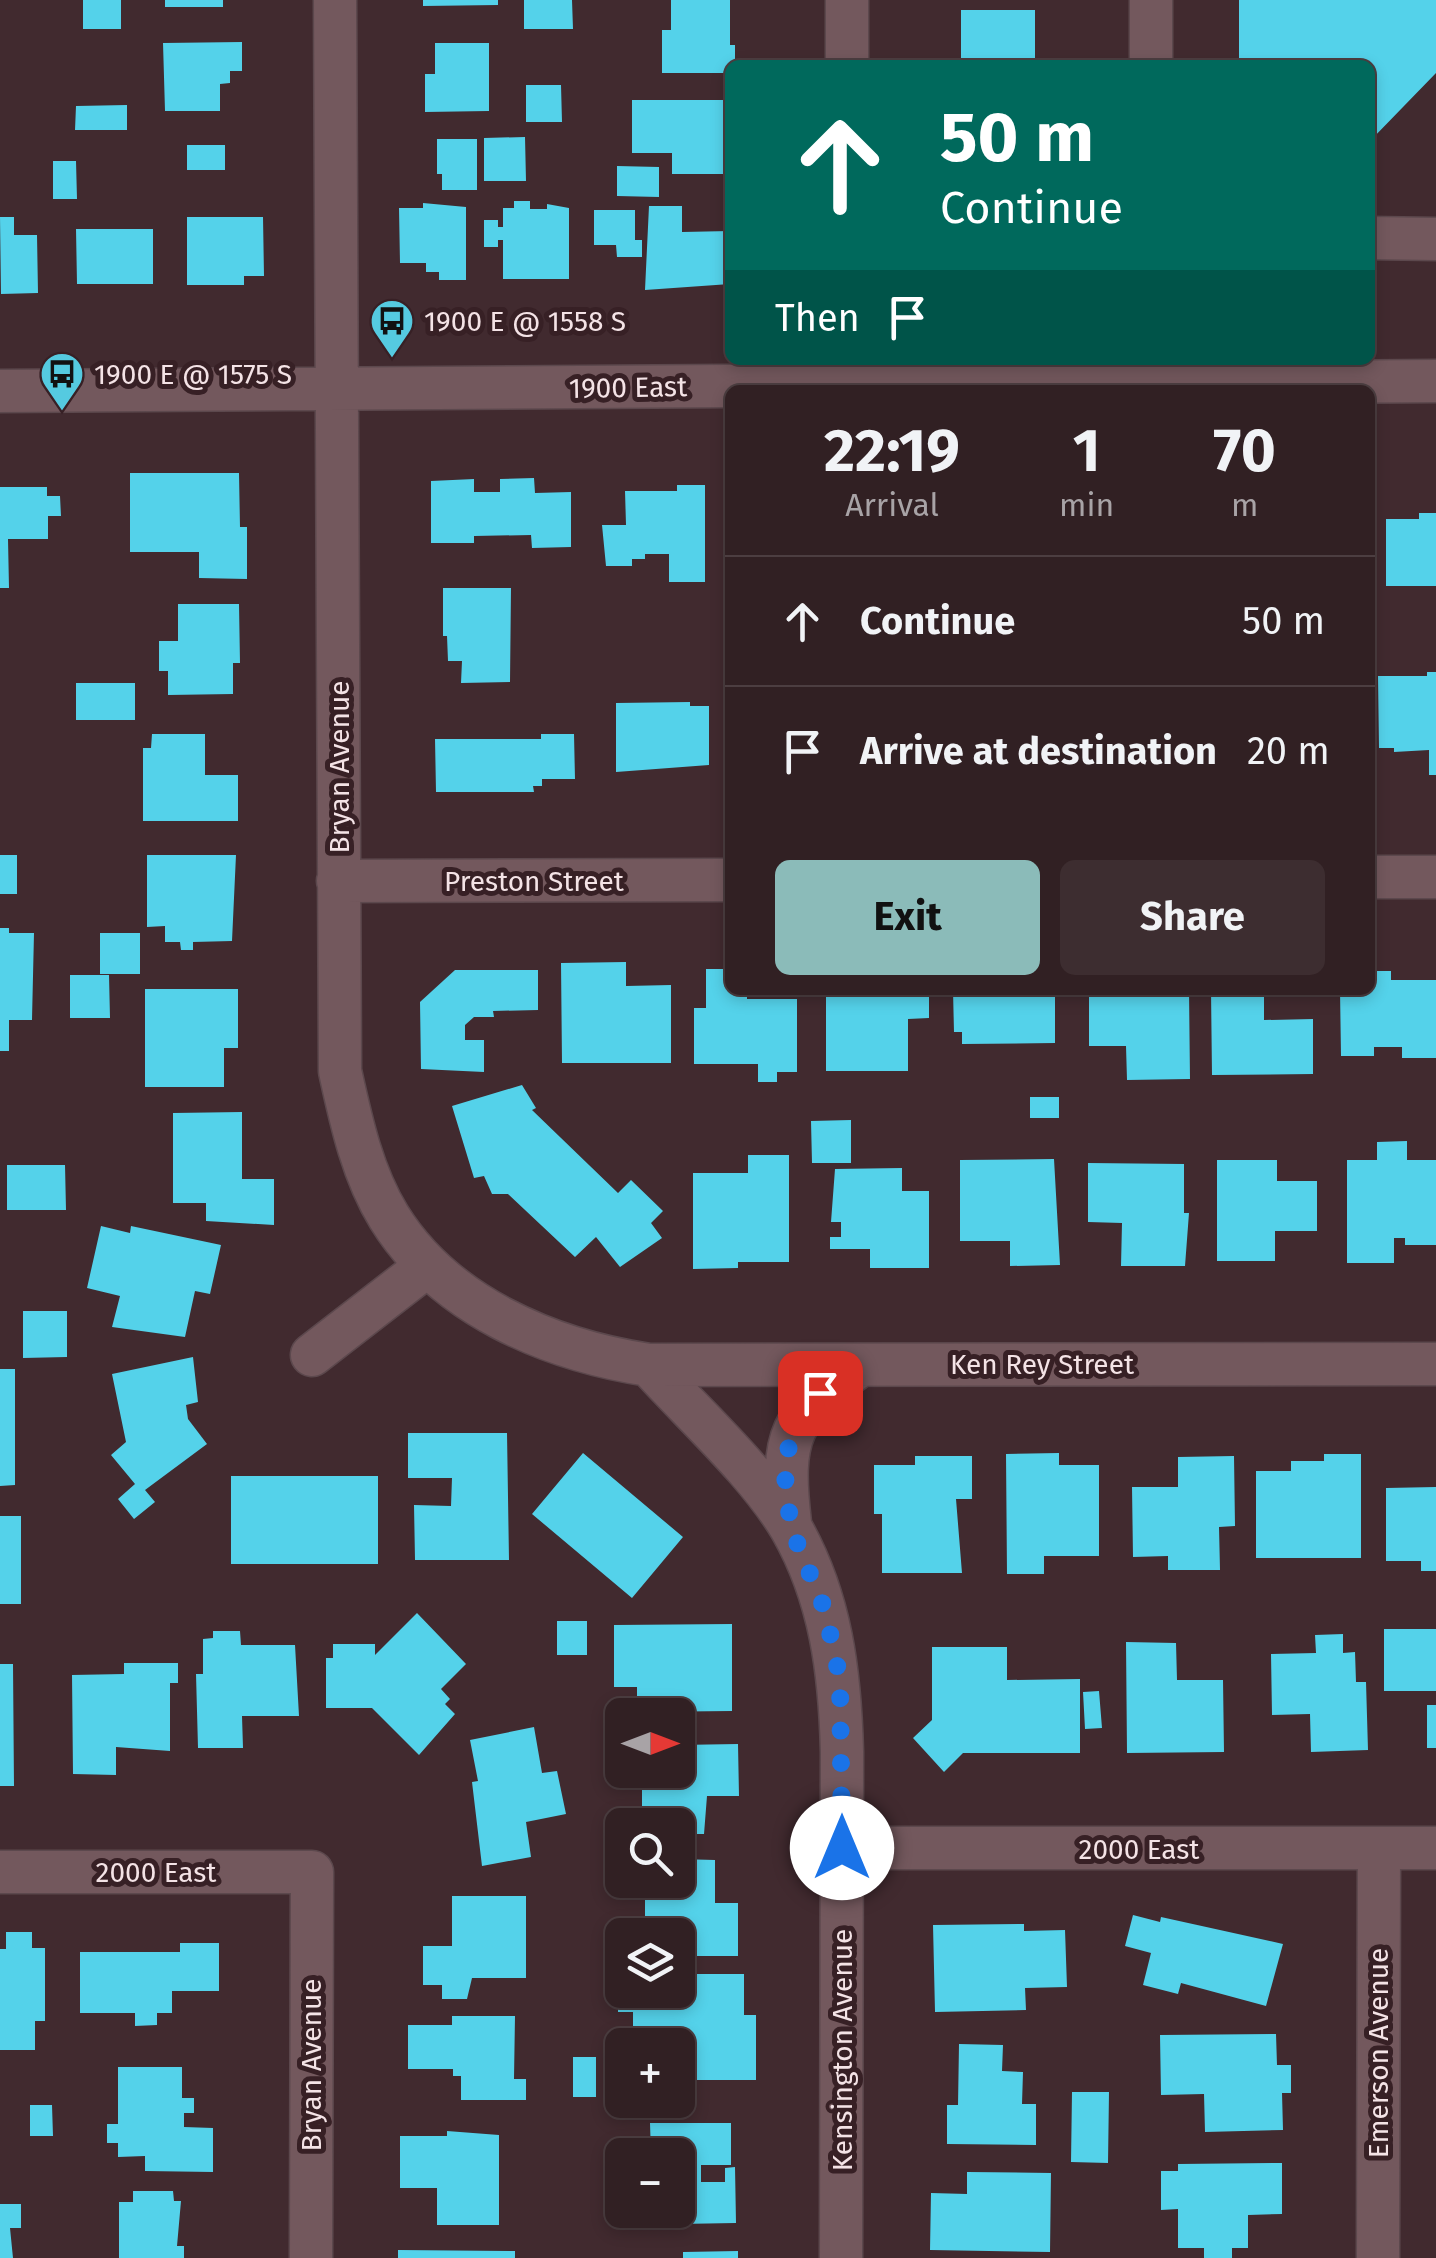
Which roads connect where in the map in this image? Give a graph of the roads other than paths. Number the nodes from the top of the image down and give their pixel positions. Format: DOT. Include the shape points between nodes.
graph roads {
  1 [pos="335,0"];
  2 [pos="847,0"];
  3 [pos="1151,0"];
  4 [pos="847,60"];
  5 [pos="1151,60"];
  6 [pos="1375,238"];
  7 [pos="1436,239"];
  8 [pos="1152,371"];
  9 [pos="848,372"];
  10 [pos="1436,381"];
  11 [pos="337,390"];
  12 [pos="0,391"];
  13 [pos="1375,877"];
  14 [pos="1436,877"];
  15 [pos="725,880"];
  16 [pos="338,881"];
  17 [pos="427,1266"];
  18 [pos="312,1356"];
  19 [pos="1436,1364"];
  20 [pos="649,1365"];
  21 [pos="862,1365"];
  22 [pos="791,1528"];
  23 [pos="842,1848"];
  24 [pos="1379,1848"];
  25 [pos="1436,1848"];
  26 [pos="0,1872"];
  27 [pos="312,1872"];
  28 [pos="310,2258"];
  29 [pos="842,2258"];
  30 [pos="1378,2258"];
  1 -- 11 [label="street, Bryan Avenue"];
  2 -- 4 [label="street"];
  3 -- 5 [label="street"];
  6 -- 7 [label="street"];
  8 -- 9 [label="street, 1900 East"];
  8 -- 10 [label="street, 1900 East"];
  9 -- 11 [label="street, 1900 East"];
  11 -- 12 [label="street, 1900 East"];
  11 -- 16 [label="street, Bryan Avenue"];
  13 -- 14 [label="street"];
  15 -- 16 [label="street, Preston Street"];
  16 -- 17 [label="street, Bryan Avenue" via="340,1071 356,1142 388,1216"];
  17 -- 18 [label="street"];
  17 -- 20 [label="street, Bryan Avenue" via="533,1336"];
  19 -- 21 [label="street, Ken Rey Street"];
  20 -- 21 [label="street, Ken Rey Street"];
  20 -- 22 [label="street, Kensington Avenue"];
  21 -- 22 [label="street" via="820,1393 793,1429 784,1468"];
  22 -- 23 [label="street, Kensington Avenue" via="831,1629 840,1679"];
  23 -- 24 [label="street, 2000 East"];
  23 -- 29 [label="street, Kensington Avenue"];
  24 -- 25 [label="street, 2000 East"];
  24 -- 30 [label="street, Emerson Avenue"];
  26 -- 27 [label="street, 2000 East"];
  27 -- 28 [label="street, Bryan Avenue"];
}
